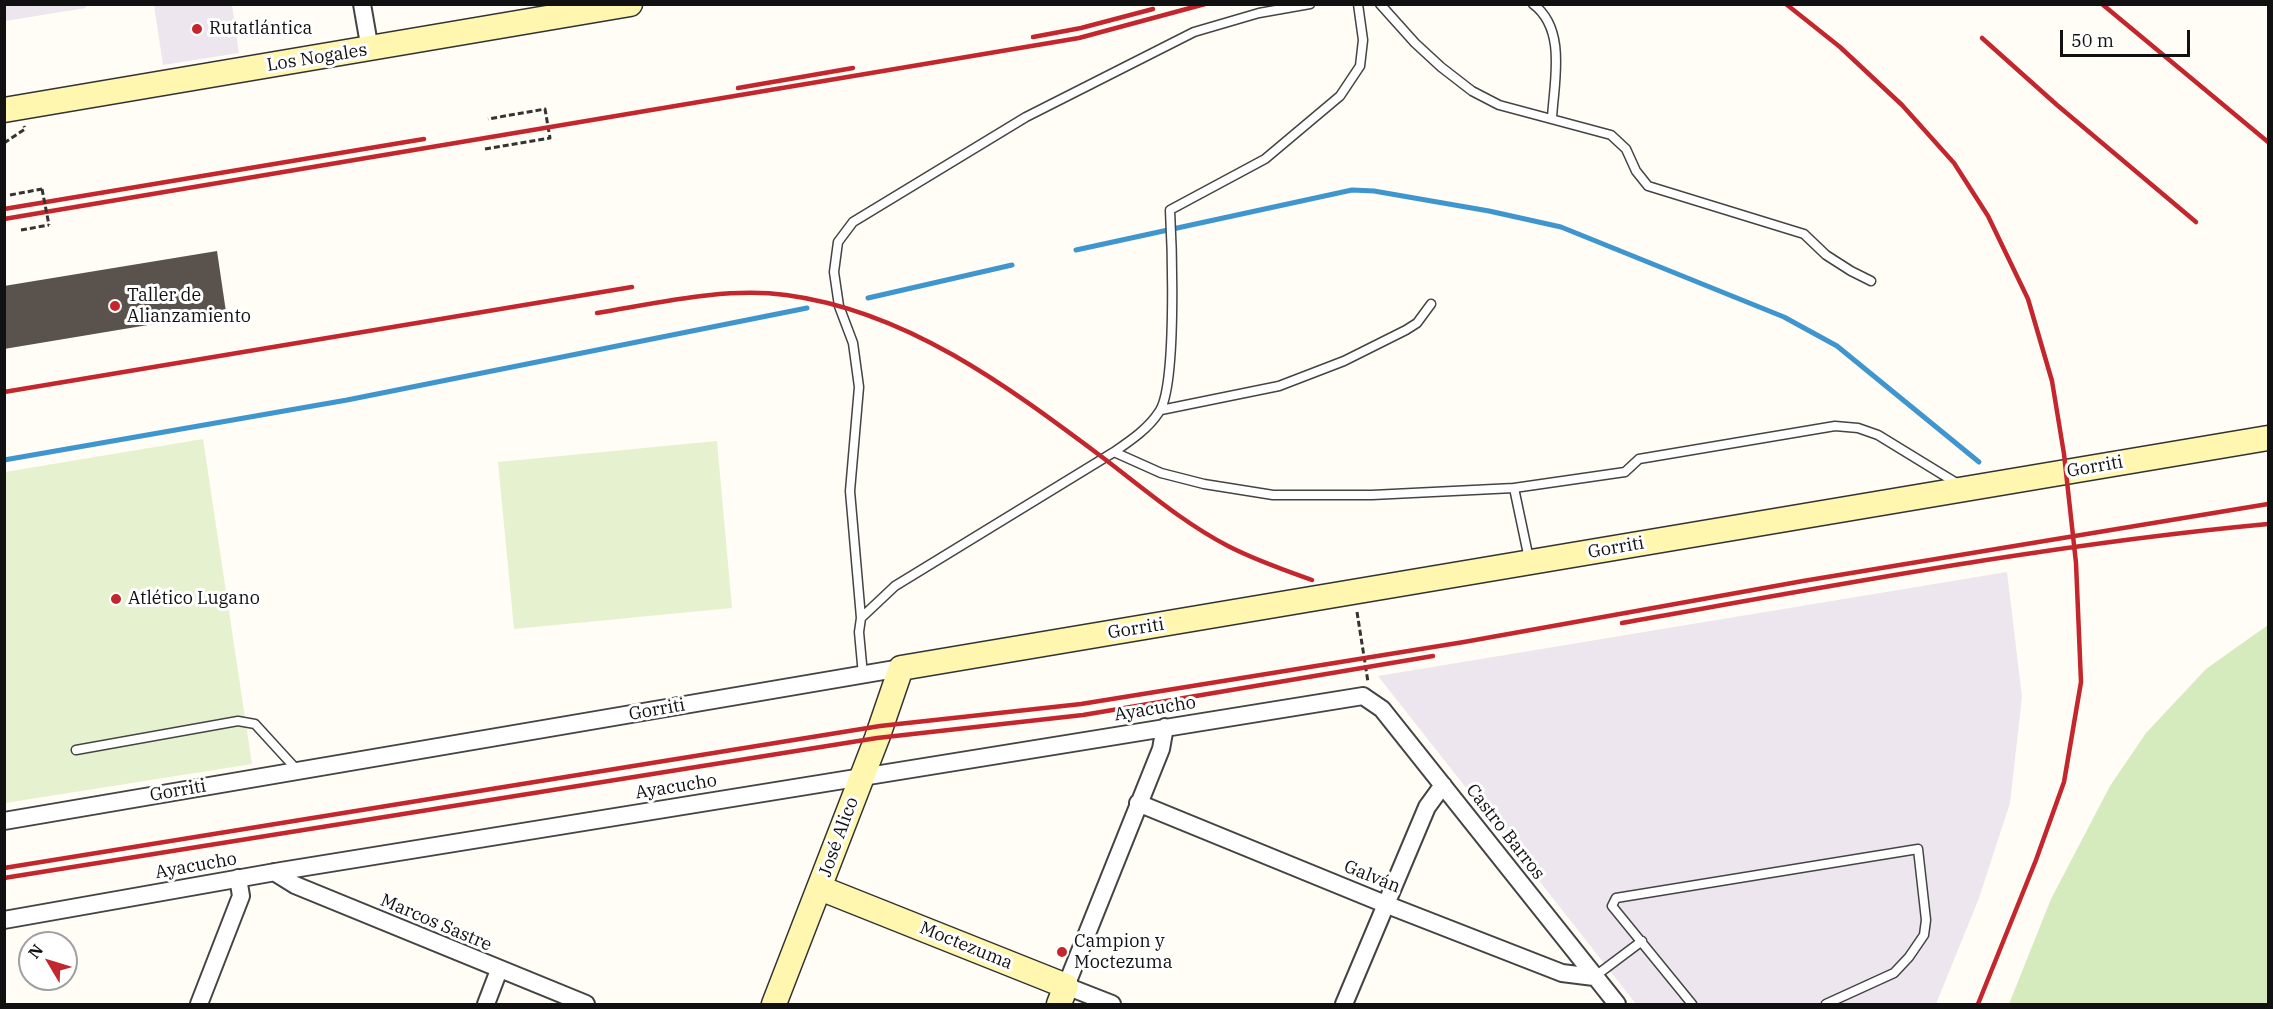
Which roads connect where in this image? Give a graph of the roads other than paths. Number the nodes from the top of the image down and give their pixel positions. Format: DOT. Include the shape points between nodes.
graph roads {
  1 [pos="362,4"];
  2 [pos="630,4"];
  3 [pos="1310,4"];
  4 [pos="1358,4"];
  5 [pos="1380,4"];
  6 [pos="1533,4"];
  7 [pos="370,50"];
  8 [pos="4,110"];
  9 [pos="1552,118"];
  10 [pos="1872,281"];
  11 [pos="1431,304"];
  12 [pos="1161,410"];
  13 [pos="2268,438"];
  14 [pos="1114,452"];
  15 [pos="1514,488"];
  16 [pos="1965,489"];
  17 [pos="1530,563"];
  18 [pos="861,618"];
  19 [pos="901,668"];
  20 [pos="863,675"];
  21 [pos="1354,696"];
  22 [pos="1165,727"];
  23 [pos="76,750"];
  24 [pos="298,771"];
  25 [pos="862,776"];
  26 [pos="1443,785"];
  27 [pos="1138,803"];
  28 [pos="4,821"];
  29 [pos="274,872"];
  30 [pos="238,878"];
  31 [pos="820,888"];
  32 [pos="1385,904"];
  33 [pos="4,920"];
  34 [pos="1642,942"];
  35 [pos="499,970"];
  36 [pos="1594,977"];
  37 [pos="1063,995"];
  38 [pos="199,1005"];
  39 [pos="486,1005"];
  40 [pos="586,1005"];
  41 [pos="774,1005"];
  42 [pos="1112,1005"];
  43 [pos="1344,1005"];
  44 [pos="1617,1005"];
  45 [pos="1692,1005"];
  46 [pos="1826,1005"];
  1 -- 7 [label="street"];
  2 -- 7 [label="street, Los Nogales"];
  3 -- 18 [label="lane" via="1259,13 1194,32 1026,117 853,222 838,242 834,272 839,306 853,343 859,387 850,491"];
  4 -- 12 [label="lane" via="1363,40 1360,66 1340,96 1265,159 1170,210 1173,281 1168,379"];
  5 -- 9 [label="lane" via="1415,43 1472,91 1499,105"];
  6 -- 9 [label="lane" via="1551,25 1556,44"];
  7 -- 8 [label="street, Los Nogales"];
  9 -- 10 [label="lane" via="1611,135 1626,149 1648,186 1804,234 1826,255"];
  11 -- 12 [label="lane" via="1411,327 1344,361 1279,386"];
  12 -- 14 [label="lane"];
  13 -- 16 [label="street, Gorriti"];
  14 -- 15 [label="lane" via="1161,472 1204,484 1273,495"];
  14 -- 18 [label="lane" via="895,586"];
  15 -- 16 [label="lane" via="1625,472 1639,459 1835,426 1878,435"];
  15 -- 17 [label="lane"];
  16 -- 17 [label="street, Gorriti"];
  17 -- 19 [label="street, Gorriti"];
  18 -- 20 [label="lane"];
  19 -- 20 [label="street, Gorriti"];
  19 -- 25 [label="street, José Alico"];
  20 -- 24 [label="street, Gorriti"];
  21 -- 22 [label="street, Ayacucho"];
  21 -- 26 [label="street, Castro Barros" via="1371,699 1382,709"];
  22 -- 25 [label="street, Ayacucho"];
  22 -- 27 [label="street" via="1161,749"];
  23 -- 24 [label="lane" via="238,721 255,724"];
  24 -- 28 [label="street, Gorriti"];
  25 -- 29 [label="street, Ayacucho"];
  25 -- 31 [label="street, José Alico"];
  26 -- 32 [label="street" via="1427,807"];
  26 -- 36 [label="street, Castro Barros"];
  27 -- 32 [label="street, Galván"];
  27 -- 37 [label="street"];
  29 -- 30 [label="street, Ayacucho"];
  29 -- 35 [label="street, Marcos Sastre" via="295,885"];
  30 -- 33 [label="street, Ayacucho"];
  30 -- 38 [label="street" via="241,896"];
  31 -- 37 [label="street, Moctezuma"];
  31 -- 41 [label="street, José Alico"];
  32 -- 36 [label="street, Galván" via="1562,973"];
  32 -- 43 [label="street"];
  34 -- 36 [label="lane"];
  34 -- 45 [label="lane"];
  34 -- 46 [label="lane" via="1612,906 1616,898 1918,849 1926,920 1924,935 1894,973"];
  35 -- 39 [label="street"];
  35 -- 40 [label="street, Marcos Sastre"];
  36 -- 44 [label="street, Castro Barros"];
  37 -- 42 [label="street, Moctezuma"];
}
